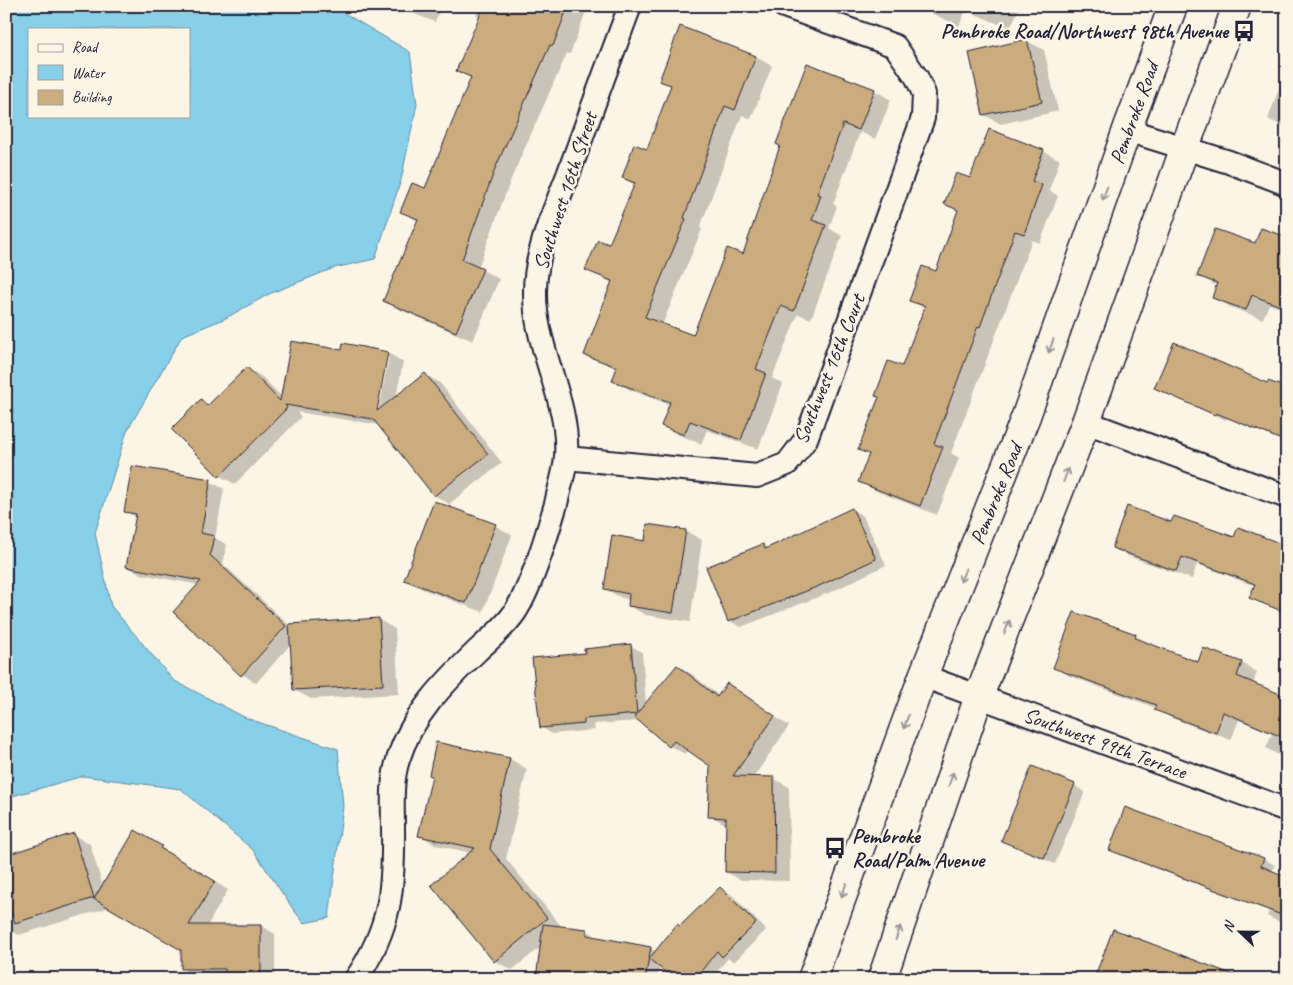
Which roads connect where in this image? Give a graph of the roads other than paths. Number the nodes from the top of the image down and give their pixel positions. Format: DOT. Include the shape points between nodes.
graph roads {
  1 [pos="630,6"];
  2 [pos="784,6"];
  3 [pos="1173,6"];
  4 [pos="1237,6"];
  5 [pos="1127,130"];
  6 [pos="1184,150"];
  7 [pos="1287,184"];
  8 [pos="1086,422"];
  9 [pos="566,458"];
  10 [pos="1287,497"];
  11 [pos="923,676"];
  12 [pos="979,696"];
  13 [pos="1287,810"];
  14 [pos="356,979"];
  15 [pos="812,979"];
  16 [pos="882,979"];
  1 -- 9 [label="street, Southwest 16th Street" via="553,214 535,290 537,320 560,399"];
  2 -- 9 [label="street, Southwest 16th Court" via="895,46 918,78 924,94 923,118 806,439 787,464 757,476"];
  3 -- 5 [label="main road, Pembroke Road"];
  4 -- 6 [label="main road"];
  5 -- 6 [label="street"];
  5 -- 11 [label="main road, Pembroke Road, one-way" via="1026,416"];
  6 -- 7 [label="street" via="1229,162"];
  6 -- 8 [label="main road"];
  8 -- 10 [label="street"];
  12 -- 8 [label="main road, one-way"];
  9 -- 14 [label="street, Southwest 16th Street" via="541,551 516,610 426,706 408,732 397,762 393,794 391,896 383,931"];
  11 -- 12 [label="street, Southwest 99th Terrace"];
  11 -- 15 [label="main road, Pembroke Road, one-way"];
  12 -- 13 [label="street, Southwest 99th Terrace"];
  16 -- 12 [label="main road, one-way"];
}
